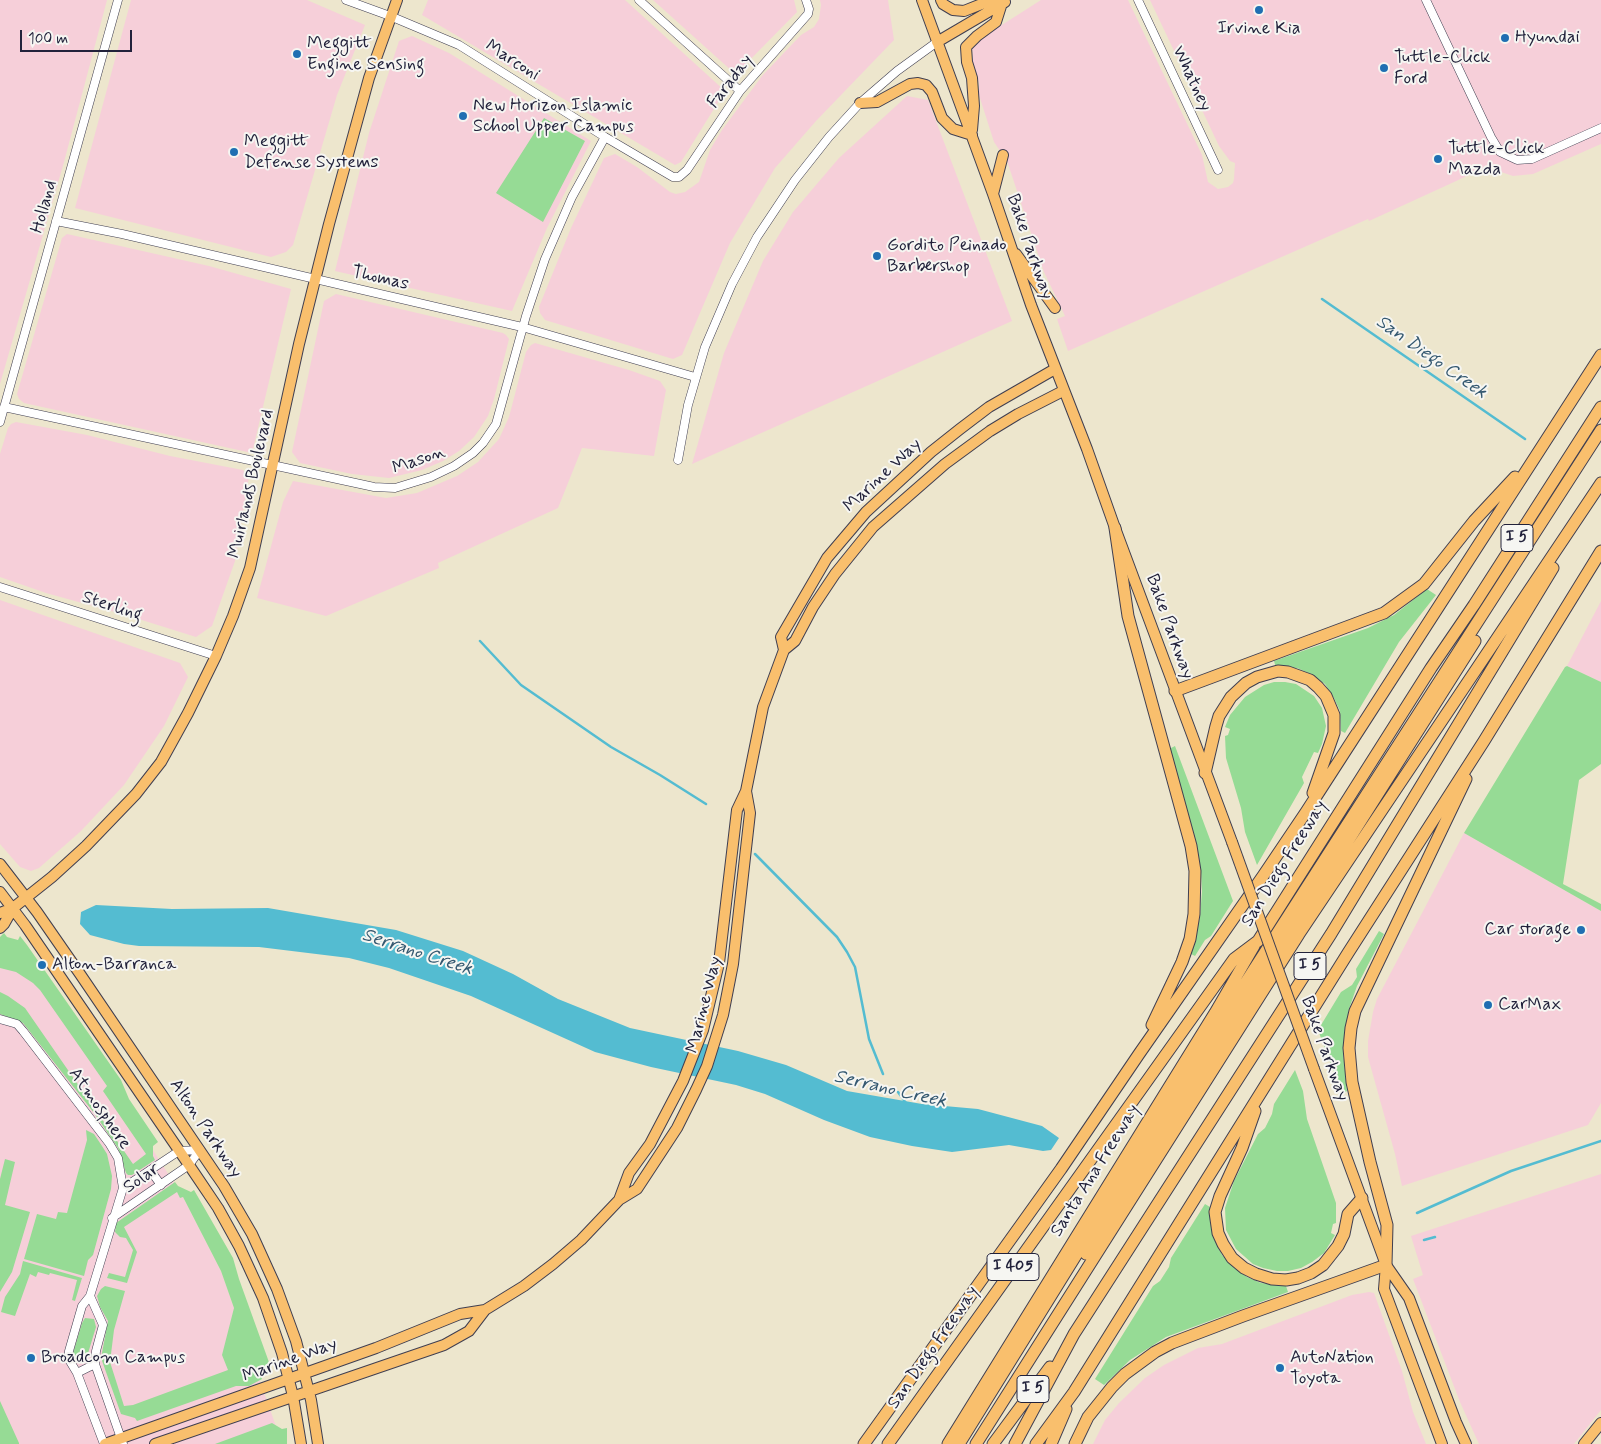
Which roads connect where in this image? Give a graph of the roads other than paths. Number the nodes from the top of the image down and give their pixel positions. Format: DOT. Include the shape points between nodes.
graph roads {
  1 [pos="118,0"];
  2 [pos="346,0"];
  3 [pos="397,0"];
  4 [pos="639,0"];
  5 [pos="806,0"];
  6 [pos="922,0"];
  7 [pos="941,0"];
  8 [pos="1138,0"];
  9 [pos="1426,0"];
  10 [pos="1005,1"];
  11 [pos="390,16"];
  12 [pos="937,42"];
  13 [pos="740,90"];
  14 [pos="860,103"];
  15 [pos="1601,128"];
  16 [pos="972,135"];
  17 [pos="606,137"];
  18 [pos="1003,155"];
  19 [pos="1218,170"];
  20 [pos="679,177"];
  21 [pos="993,194"];
  22 [pos="56,221"];
  23 [pos="1010,245"];
  24 [pos="316,279"];
  25 [pos="1055,308"];
  26 [pos="522,327"];
  27 [pos="1601,354"];
  28 [pos="1055,369"];
  29 [pos="695,377"];
  30 [pos="1063,392"];
  31 [pos="4,407"];
  32 [pos="1601,407"];
  33 [pos="0,422"];
  34 [pos="1601,430"];
  35 [pos="1601,440"];
  36 [pos="1535,456"];
  37 [pos="678,460"];
  38 [pos="274,466"];
  39 [pos="1601,483"];
  40 [pos="1601,490"];
  41 [pos="1115,528"];
  42 [pos="1601,551"];
  43 [pos="0,587"];
  44 [pos="784,650"];
  45 [pos="216,656"];
  46 [pos="1175,691"];
  47 [pos="1484,741"];
  48 [pos="1205,773"];
  49 [pos="746,791"];
  50 [pos="1306,812"];
  51 [pos="0,864"];
  52 [pos="0,892"];
  53 [pos="26,897"];
  54 [pos="13,908"];
  55 [pos="0,913"];
  56 [pos="0,928"];
  57 [pos="1258,941"];
  58 [pos="0,1019"];
  59 [pos="1139,1054"];
  60 [pos="1196,1089"];
  61 [pos="1262,1090"];
  62 [pos="179,1150"];
  63 [pos="200,1150"];
  64 [pos="189,1165"];
  65 [pos="150,1170"];
  66 [pos="161,1185"];
  67 [pos="123,1188"];
  68 [pos="1362,1198"];
  69 [pos="619,1200"];
  70 [pos="112,1218"];
  71 [pos="1386,1265"];
  72 [pos="90,1296"];
  73 [pos="485,1310"];
  74 [pos="1074,1334"];
  75 [pos="95,1364"];
  76 [pos="77,1373"];
  77 [pos="305,1373"];
  78 [pos="289,1379"];
  79 [pos="309,1391"];
  80 [pos="1074,1392"];
  81 [pos="293,1396"];
  82 [pos="1601,1423"];
  83 [pos="122,1441"];
  84 [pos="105,1444"];
  85 [pos="154,1444"];
  86 [pos="301,1444"];
  87 [pos="318,1444"];
  88 [pos="864,1444"];
  89 [pos="888,1444"];
  90 [pos="948,1444"];
  91 [pos="959,1444"];
  92 [pos="966,1444"];
  93 [pos="976,1444"];
  94 [pos="993,1444"];
  95 [pos="1015,1444"];
  96 [pos="1036,1444"];
  97 [pos="1051,1444"];
  98 [pos="1075,1444"];
  99 [pos="1442,1444"];
  100 [pos="1466,1444"];
  101 [pos="1584,1444"];
  1 -- 22 [label="street, Holland"];
  2 -- 11 [label="street, Marconi"];
  3 -- 11 [label="main road, Muirlands Boulevard"];
  4 -- 13 [label="street"];
  5 -- 13 [label="street, Faraday" via="809,9 805,18"];
  6 -- 12 [label="main road, Bake Parkway"];
  7 -- 10 [label="main road" via="953,10 964,11 984,3"];
  8 -- 19 [label="street, Whatney"];
  9 -- 15 [label="street" via="1500,152 1517,160 1532,159"];
  10 -- 12 [label="main road"];
  10 -- 16 [label="main road" via="996,22 966,47 974,106"];
  11 -- 17 [label="street, Marconi" via="460,45"];
  11 -- 24 [label="main road, Muirlands Boulevard" via="348,152"];
  12 -- 14 [label="street" via="897,70"];
  12 -- 16 [label="main road, Bake Parkway"];
  13 -- 20 [label="street, Faraday" via="687,170"];
  14 -- 16 [label="main road" via="877,102 910,84 926,85 942,118 953,129"];
  14 -- 29 [label="street" via="829,137 757,236 718,314"];
  16 -- 21 [label="main road, Bake Parkway"];
  17 -- 20 [label="street, Marconi" via="667,175"];
  17 -- 26 [label="street, Mason" via="572,197"];
  18 -- 21 [label="main road"];
  21 -- 23 [label="main road, Bake Parkway"];
  22 -- 24 [label="street, Thomas"];
  22 -- 31 [label="street, Holland"];
  23 -- 25 [label="main road"];
  23 -- 28 [label="main road, Bake Parkway"];
  24 -- 26 [label="street, Thomas"];
  24 -- 38 [label="main road, Muirlands Boulevard"];
  26 -- 29 [label="street, Thomas"];
  26 -- 38 [label="street, Mason" via="496,424 478,448 454,466 413,484 388,488 354,484"];
  27 -- 36 [label="highway"];
  28 -- 30 [label="main road, Bake Parkway"];
  28 -- 44 [label="main road, Marine Way" via="960,429 866,512 823,564 781,638"];
  29 -- 37 [label="street"];
  30 -- 41 [label="main road, Bake Parkway"];
  30 -- 44 [label="main road, Marine Way" via="990,431 945,464 873,527 835,574 796,641"];
  31 -- 33 [label="street, Holland"];
  31 -- 38 [label="street, Mason"];
  32 -- 57 [label="highway, San Diego Freeway / I 5"];
  34 -- 91 [label="highway" via="1228,1010"];
  35 -- 60 [label="highway"];
  36 -- 46 [label="highway" via="1474,521 1424,584 1384,613"];
  36 -- 50 [label="highway"];
  38 -- 45 [label="main road, Muirlands Boulevard" via="250,568"];
  39 -- 60 [label="highway"];
  40 -- 74 [label="highway, I 5" via="1331,934"];
  41 -- 46 [label="main road, Bake Parkway"];
  41 -- 59 [label="highway" via="1128,616 1191,846 1195,872 1190,938"];
  42 -- 47 [label="highway"];
  43 -- 45 [label="street, Sterling"];
  44 -- 49 [label="main road, Marine Way" via="763,706"];
  45 -- 53 [label="main road, Muirlands Boulevard" via="161,762 136,794 86,846"];
  46 -- 48 [label="main road, Bake Parkway"];
  47 -- 61 [label="highway"];
  47 -- 71 [label="highway" via="1355,1011 1351,1028 1352,1082 1387,1225"];
  48 -- 50 [label="highway" via="1218,721 1231,697 1246,683 1266,674 1278,671 1300,676 1310,680 1326,696 1335,723 1332,742"];
  48 -- 68 [label="main road, Bake Parkway, bridge"];
  49 -- 69 [label="main road, Marine Way" via="738,810 719,963 703,1030 683,1081 650,1144 629,1173"];
  49 -- 69 [label="main road, Marine Way" via="750,813 733,964 714,1043 696,1090 672,1136 637,1189"];
  50 -- 59 [label="highway"];
  51 -- 53 [label="main road, Alton Parkway"];
  52 -- 54 [label="main road, Alton Parkway"];
  53 -- 54 [label="main road, Muirlands Boulevard"];
  53 -- 63 [label="main road, Alton Parkway"];
  54 -- 55 [label="main road"];
  54 -- 56 [label="main road"];
  54 -- 62 [label="main road, Alton Parkway"];
  57 -- 89 [label="highway, San Diego Freeway / I 405" via="1234,959"];
  57 -- 90 [label="highway, Santa Ana Freeway / I 5"];
  58 -- 67 [label="street, Atmosphere" via="17,1024 109,1143 118,1158"];
  59 -- 88 [label="highway" via="1061,1169"];
  60 -- 92 [label="highway"];
  60 -- 93 [label="highway"];
  61 -- 68 [label="highway" via="1215,1212 1218,1233 1232,1258 1244,1268 1272,1279 1286,1280 1311,1273 1331,1257 1344,1234 1348,1214"];
  61 -- 80 [label="highway"];
  62 -- 63 [label="street"];
  62 -- 64 [label="main road, Alton Parkway"];
  62 -- 65 [label="street, Solar"];
  63 -- 64 [label="street"];
  63 -- 77 [label="main road, Alton Parkway" via="261,1252 284,1305"];
  64 -- 66 [label="street, Solar"];
  64 -- 78 [label="main road, Alton Parkway" via="225,1221 254,1277"];
  65 -- 66 [label="street"];
  65 -- 67 [label="street, Solar"];
  66 -- 70 [label="street, Solar"];
  67 -- 70 [label="street, Atmosphere"];
  68 -- 71 [label="main road, Bake Parkway"];
  69 -- 73 [label="main road, Marine Way" via="553,1264"];
  70 -- 72 [label="street, Atmosphere"];
  71 -- 98 [label="highway" via="1154,1352 1112,1387 1088,1417"];
  71 -- 99 [label="main road, Bake Parkway" via="1384,1288"];
  71 -- 100 [label="main road, Bake Parkway" via="1409,1298"];
  72 -- 75 [label="street" via="103,1325"];
  72 -- 76 [label="street, Atmosphere" via="82,1306 69,1351 68,1358"];
  73 -- 77 [label="main road, Marine Way" via="460,1314"];
  73 -- 79 [label="main road, Marine Way" via="469,1331 444,1345"];
  74 -- 94 [label="highway, I 5"];
  74 -- 95 [label="highway"];
  75 -- 76 [label="street"];
  75 -- 83 [label="street"];
  76 -- 84 [label="street, Atmosphere"];
  77 -- 78 [label="main road, Marine Way"];
  77 -- 79 [label="main road, Alton Parkway"];
  78 -- 81 [label="main road, Alton Parkway"];
  78 -- 83 [label="main road, Marine Way"];
  79 -- 81 [label="main road, Marine Way"];
  79 -- 87 [label="main road, Alton Parkway"];
  80 -- 96 [label="highway"];
  80 -- 97 [label="highway"];
  81 -- 85 [label="main road, Marine Way"];
  81 -- 86 [label="main road, Alton Parkway"];
  82 -- 101 [label="main road"];
  83 -- 84 [label="main road, Marine Way"];
}
